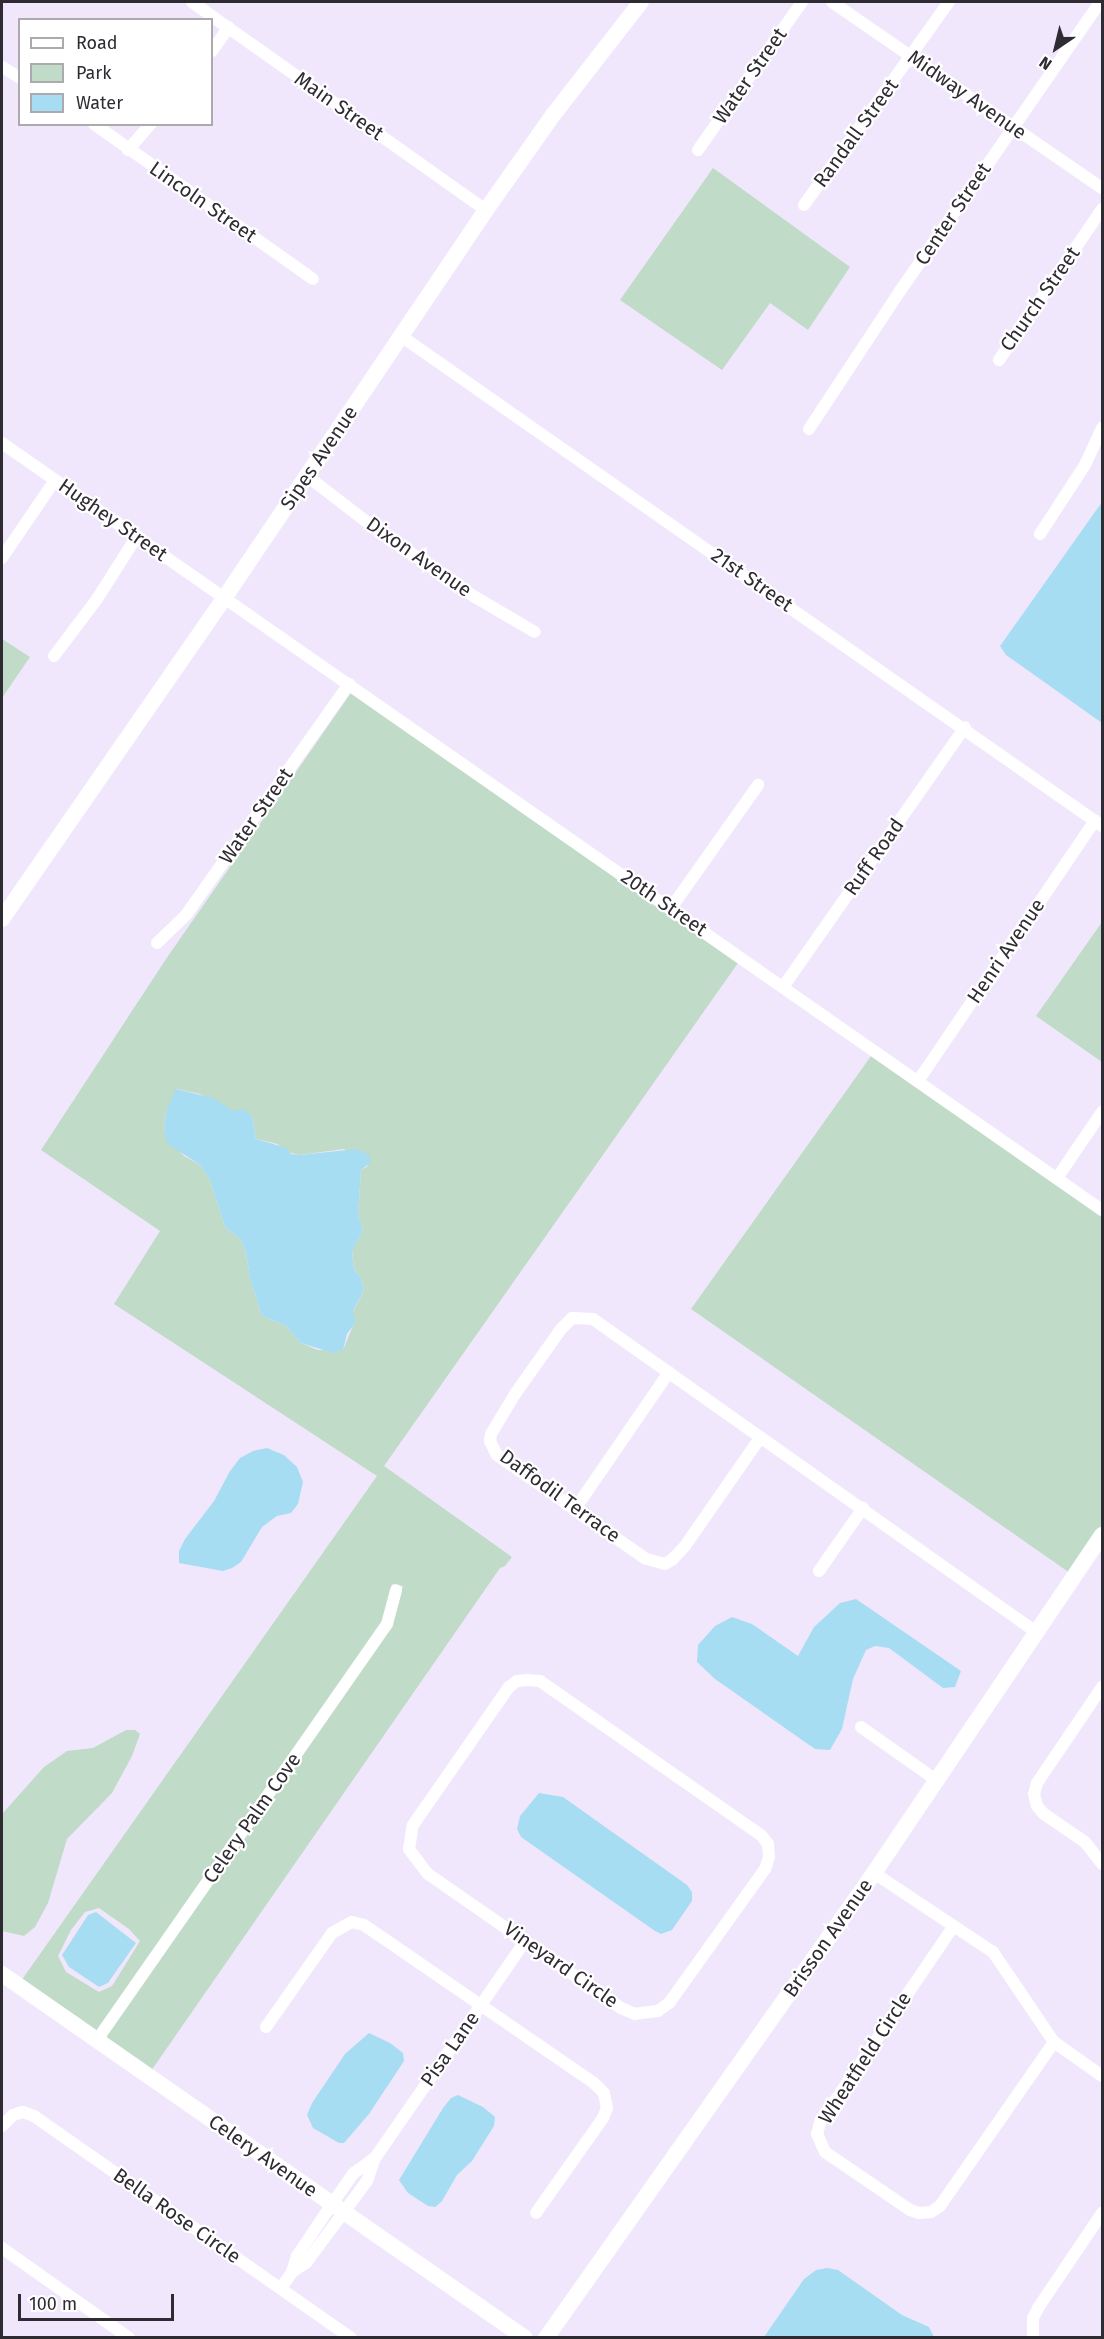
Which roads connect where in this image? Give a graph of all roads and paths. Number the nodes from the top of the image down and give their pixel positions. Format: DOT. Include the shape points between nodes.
graph roads {
  1 [pos="192,2"];
  2 [pos="641,2"];
  3 [pos="802,2"];
  4 [pos="832,2"];
  5 [pos="949,2"];
  6 [pos="1100,2"];
  7 [pos="229,27"];
  8 [pos="213,50"];
  9 [pos="911,56"];
  10 [pos="2,67"];
  11 [pos="18,77"];
  12 [pos="97,126"];
  13 [pos="149,126"];
  14 [pos="1013,126"];
  15 [pos="128,150"];
  16 [pos="698,150"];
  17 [pos="1102,188"];
  18 [pos="804,205"];
  19 [pos="1102,209"];
  20 [pos="486,210"];
  21 [pos="313,279"];
  22 [pos="401,336"];
  23 [pos="999,360"];
  24 [pos="1102,428"];
  25 [pos="810,429"];
  26 [pos="2,443"];
  27 [pos="307,476"];
  28 [pos="55,480"];
  29 [pos="1040,534"];
  30 [pos="138,536"];
  31 [pos="2,558"];
  32 [pos="225,597"];
  33 [pos="536,632"];
  34 [pos="54,656"];
  35 [pos="350,684"];
  36 [pos="965,727"];
  37 [pos="758,785"];
  38 [pos="1099,823"];
  39 [pos="671,908"];
  40 [pos="2,919"];
  41 [pos="157,943"];
  42 [pos="783,987"];
  43 [pos="918,1081"];
  44 [pos="1102,1112"];
  45 [pos="1057,1178"];
  46 [pos="1102,1210"];
  47 [pos="669,1372"];
  48 [pos="760,1438"];
  49 [pos="863,1508"];
  50 [pos="575,1509"];
  51 [pos="1102,1535"];
  52 [pos="819,1571"];
  53 [pos="396,1590"];
  54 [pos="1036,1632"];
  55 [pos="1102,1688"];
  56 [pos="861,1727"];
  57 [pos="936,1780"];
  58 [pos="1102,1864"];
  59 [pos="874,1873"];
  60 [pos="953,1927"];
  61 [pos="525,1941"];
  62 [pos="2,1974"];
  63 [pos="481,2005"];
  64 [pos="266,2027"];
  65 [pos="97,2040"];
  66 [pos="1054,2042"];
  67 [pos="1102,2076"];
  68 [pos="2,2126"];
  69 [pos="338,2208"];
  70 [pos="536,2212"];
  71 [pos="1102,2213"];
  72 [pos="2,2248"];
  73 [pos="281,2288"];
  74 [pos="129,2337"];
  75 [pos="351,2337"];
  76 [pos="525,2337"];
  77 [pos="546,2337"];
  78 [pos="1033,2337"];
  1 -- 7 [label="street, Main Street"];
  2 -- 20 [label="street, Sipes Avenue" via="553,115"];
  3 -- 16 [label="street, Water Street"];
  4 -- 9 [label="street, Midway Avenue"];
  5 -- 9 [label="street, Randall Street"];
  6 -- 14 [label="street, Center Street"];
  7 -- 8 [label="street"];
  7 -- 20 [label="street, Main Street"];
  9 -- 14 [label="street, Midway Avenue"];
  9 -- 18 [label="street, Randall Street"];
  10 -- 11 [label="street"];
  12 -- 15 [label="street, Lincoln Street"];
  13 -- 15 [label="street"];
  14 -- 17 [label="street, Midway Avenue"];
  14 -- 25 [label="street, Center Street"];
  15 -- 21 [label="street, Lincoln Street"];
  19 -- 23 [label="street, Church Street"];
  20 -- 22 [label="street, Sipes Avenue"];
  22 -- 27 [label="street, Sipes Avenue"];
  22 -- 36 [label="street, 21st Street"];
  24 -- 29 [label="street" via="1085,465"];
  26 -- 28 [label="street, Hughey Street"];
  27 -- 32 [label="street, Sipes Avenue"];
  27 -- 33 [label="street, Dixon Avenue" via="467,591"];
  28 -- 30 [label="street, Hughey Street"];
  28 -- 31 [label="street"];
  30 -- 32 [label="street, Hughey Street"];
  30 -- 34 [label="street"];
  32 -- 35 [label="street, 20th Street"];
  32 -- 40 [label="street, Sipes Avenue"];
  35 -- 39 [label="street, 20th Street"];
  35 -- 41 [label="street, Water Street" via="186,915"];
  36 -- 38 [label="street, 21st Street"];
  36 -- 42 [label="street, Ruff Road"];
  37 -- 39 [label="street"];
  38 -- 43 [label="street, Henri Avenue"];
  39 -- 42 [label="street, 20th Street"];
  42 -- 43 [label="street, 20th Street"];
  43 -- 45 [label="street, 20th Street"];
  44 -- 45 [label="street"];
  45 -- 46 [label="street, 20th Street"];
  47 -- 48 [label="street, Daffodil Terrace"];
  47 -- 50 [label="street"];
  47 -- 50 [label="street, Daffodil Terrace" via="592,1319 572,1318 515,1394 491,1434 497,1455"];
  48 -- 49 [label="street, Daffodil Terrace"];
  48 -- 50 [label="street, Daffodil Terrace" via="685,1546 664,1564 646,1559"];
  49 -- 52 [label="street"];
  49 -- 54 [label="street, Daffodil Terrace"];
  51 -- 54 [label="street, Brisson Avenue"];
  53 -- 65 [label="street, Celery Palm Cove" via="387,1624"];
  54 -- 57 [label="street, Brisson Avenue"];
  55 -- 58 [label="street" via="1037,1783 1034,1794 1044,1814 1085,1842"];
  56 -- 57 [label="street"];
  57 -- 59 [label="street, Brisson Avenue"];
  59 -- 60 [label="street"];
  59 -- 77 [label="street, Brisson Avenue"];
  60 -- 66 [label="street" via="1001,1961"];
  60 -- 66 [label="street, Wheatfield Circle" via="820,2123 817,2134 825,2152 910,2210 930,2212 940,2206"];
  61 -- 61 [label="street, Vineyard Circle" via="427,1873 410,1849 413,1825 517,1681 540,1681 761,1835 768,1844 765,1869 669,2003 658,2011 635,2014 621,2008"];
  61 -- 63 [label="street, Pisa Lane"];
  62 -- 65 [label="street, Celery Avenue"];
  63 -- 64 [label="street" via="364,1925 352,1922 332,1933"];
  63 -- 69 [label="street, Pisa Lane" via="375,2158 367,2181"];
  63 -- 70 [label="street" via="604,2093 607,2108 603,2118"];
  65 -- 69 [label="street, Celery Avenue"];
  66 -- 67 [label="street"];
  68 -- 73 [label="street, Bella Rose Circle" via="13,2115 23,2112 34,2116"];
  69 -- 73 [label="street, Pisa Lane" via="306,2263 292,2272"];
  69 -- 76 [label="street, Celery Avenue"];
  71 -- 78 [label="street" via="1038,2307 1033,2318"];
  72 -- 74 [label="street"];
  73 -- 75 [label="street, Bella Rose Circle"];
}
